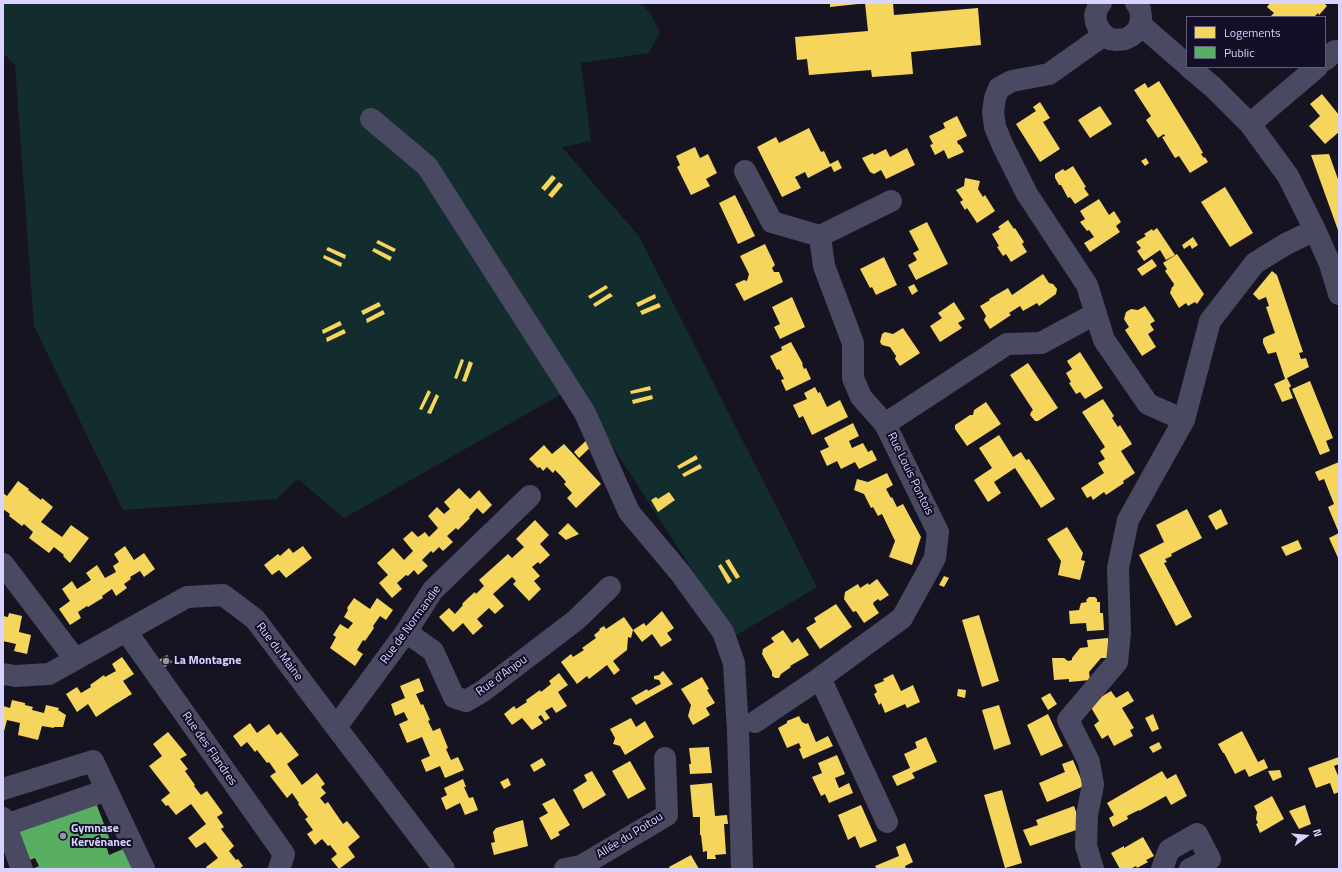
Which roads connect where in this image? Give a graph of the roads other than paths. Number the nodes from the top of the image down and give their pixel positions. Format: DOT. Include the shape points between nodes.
graph roads {
  1 [pos="1101,3"];
  2 [pos="1136,3"];
  3 [pos="1140,24"];
  4 [pos="1104,35"];
  5 [pos="1186,64"];
  6 [pos="1190,68"];
  7 [pos="1315,68"];
  8 [pos="371,119"];
  9 [pos="1250,124"];
  10 [pos="745,171"];
  11 [pos="891,202"];
  12 [pos="1315,230"];
  13 [pos="820,236"];
  14 [pos="1339,294"];
  15 [pos="1095,314"];
  16 [pos="1184,420"];
  17 [pos="885,424"];
  18 [pos="530,496"];
  19 [pos="3,564"];
  20 [pos="610,587"];
  21 [pos="126,631"];
  22 [pos="406,632"];
  23 [pos="75,659"];
  24 [pos="3,674"];
  25 [pos="820,678"];
  26 [pos="755,722"];
  27 [pos="336,728"];
  28 [pos="665,758"];
  29 [pos="3,788"];
  30 [pos="107,790"];
  31 [pos="4,822"];
  32 [pos="887,822"];
  33 [pos="22,869"];
  34 [pos="144,869"];
  35 [pos="279,869"];
  36 [pos="444,869"];
  37 [pos="565,869"];
  38 [pos="742,869"];
  39 [pos="1093,869"];
  40 [pos="1162,869"];
  41 [pos="1190,869"];
  1 -- 4 [label="street" via="1096,22"];
  2 -- 3 [label="street" via="1140,9"];
  3 -- 4 [label="street" via="1137,31 1125,39 1110,39"];
  3 -- 5 [label="street"];
  4 -- 15 [label="street" via="1048,74 1012,81 999,88 993,112 995,127 1006,153 1027,194 1087,285"];
  6 -- 9 [label="street"];
  7 -- 9 [label="street"];
  8 -- 38 [label="street" via="427,166 585,413 629,512 723,632 734,663"];
  9 -- 12 [label="street" via="1288,176"];
  10 -- 13 [label="street" via="772,222"];
  11 -- 13 [label="street"];
  12 -- 14 [label="street" via="1330,264"];
  12 -- 16 [label="street" via="1255,263 1210,321"];
  13 -- 17 [label="street, Rue Louis Pontois" via="824,266 853,343 854,378 861,397"];
  15 -- 16 [label="street" via="1104,340 1148,404"];
  15 -- 17 [label="street" via="1041,343 1007,344"];
  16 -- 39 [label="street" via="1128,520 1118,568 1120,633 1117,662 1068,720 1089,762 1093,785 1087,814 1086,846"];
  17 -- 25 [label="street, Rue Louis Pontois" via="938,532 935,558 902,618"];
  18 -- 22 [label="street, Rue de Normandie" via="433,590"];
  19 -- 23 [label="street"];
  20 -- 22 [label="street, Rue d'Anjou" via="576,620 466,701 454,697 433,651"];
  21 -- 23 [label="street, Rue du Maine"];
  21 -- 27 [label="street, Rue du Maine" via="187,597 223,595 255,619"];
  21 -- 35 [label="street, Rue des Flandres" via="284,854"];
  22 -- 27 [label="street, Rue de Normandie"];
  23 -- 24 [label="street, Rue du Maine" via="49,674"];
  25 -- 26 [label="street, Rue Louis Pontois"];
  25 -- 32 [label="street"];
  27 -- 36 [label="street, Rue du Maine"];
  28 -- 37 [label="street, Allée du Poitou" via="667,814 581,866"];
  29 -- 30 [label="street" via="93,760"];
  30 -- 31 [label="street"];
  30 -- 34 [label="street"];
  31 -- 33 [label="street"];
  40 -- 41 [label="street" via="1169,850 1197,834 1210,859"];
}
